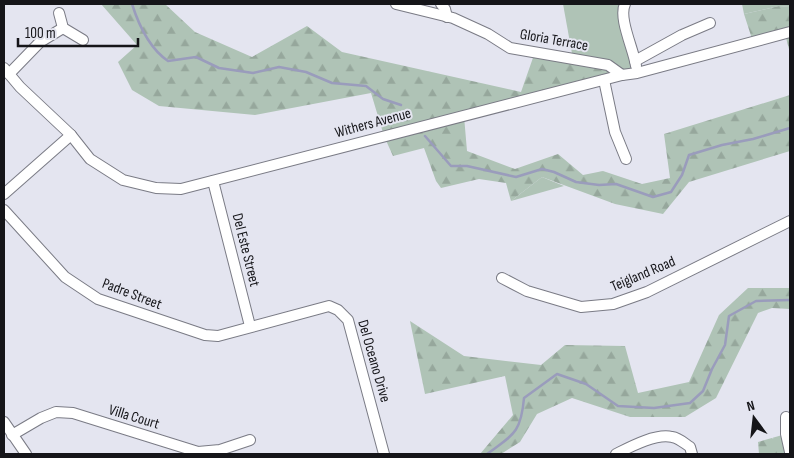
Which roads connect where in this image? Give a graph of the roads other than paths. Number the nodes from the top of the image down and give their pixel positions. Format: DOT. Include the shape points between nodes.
graph roads {
  1 [pos="396,4"];
  2 [pos="441,4"];
  3 [pos="625,4"];
  4 [pos="59,14"];
  5 [pos="447,16"];
  6 [pos="710,24"];
  7 [pos="63,28"];
  8 [pos="790,32"];
  9 [pos="83,40"];
  10 [pos="635,61"];
  11 [pos="7,71"];
  12 [pos="637,73"];
  13 [pos="622,75"];
  14 [pos="604,80"];
  15 [pos="70,135"];
  16 [pos="626,158"];
  17 [pos="213,181"];
  18 [pos="4,194"];
  19 [pos="4,210"];
  20 [pos="790,221"];
  21 [pos="502,278"];
  22 [pos="250,326"];
  23 [pos="786,417"];
  24 [pos="4,422"];
  25 [pos="12,435"];
  26 [pos="250,440"];
  27 [pos="790,452"];
  28 [pos="197,453"];
  29 [pos="26,454"];
  30 [pos="384,454"];
  31 [pos="616,454"];
  32 [pos="692,454"];
  1 -- 5 [label="street, Gloria Terrace"];
  2 -- 5 [label="street"];
  3 -- 10 [label="street" via="624,21"];
  4 -- 7 [label="street"];
  5 -- 13 [label="street, Gloria Terrace" via="488,34 510,48 608,65"];
  6 -- 10 [label="street" via="682,35"];
  7 -- 9 [label="street"];
  7 -- 11 [label="street" via="40,42"];
  8 -- 12 [label="street, Withers Avenue"];
  10 -- 12 [label="street"];
  11 -- 15 [label="street, Withers Avenue"];
  12 -- 13 [label="street, Withers Avenue"];
  13 -- 14 [label="street, Withers Avenue"];
  14 -- 16 [label="street" via="615,132"];
  14 -- 17 [label="street, Withers Avenue"];
  15 -- 17 [label="street, Withers Avenue" via="90,159 123,180 156,188 181,189"];
  15 -- 18 [label="street"];
  17 -- 22 [label="street, Del Este Street"];
  19 -- 22 [label="street, Padre Street" via="65,277 98,299 205,335 218,336"];
  20 -- 21 [label="street, Teigland Road" via="647,292 613,304 581,307 527,291"];
  22 -- 30 [label="street, Del Oceano Drive" via="329,306 344,315"];
  23 -- 27 [label="street"];
  24 -- 25 [label="street"];
  25 -- 28 [label="street, Villa Court" via="56,412 72,413"];
  25 -- 29 [label="street"];
  26 -- 28 [label="street, Villa Court" via="220,450"];
  31 -- 32 [label="street" via="660,437 672,437 690,446"];
}
